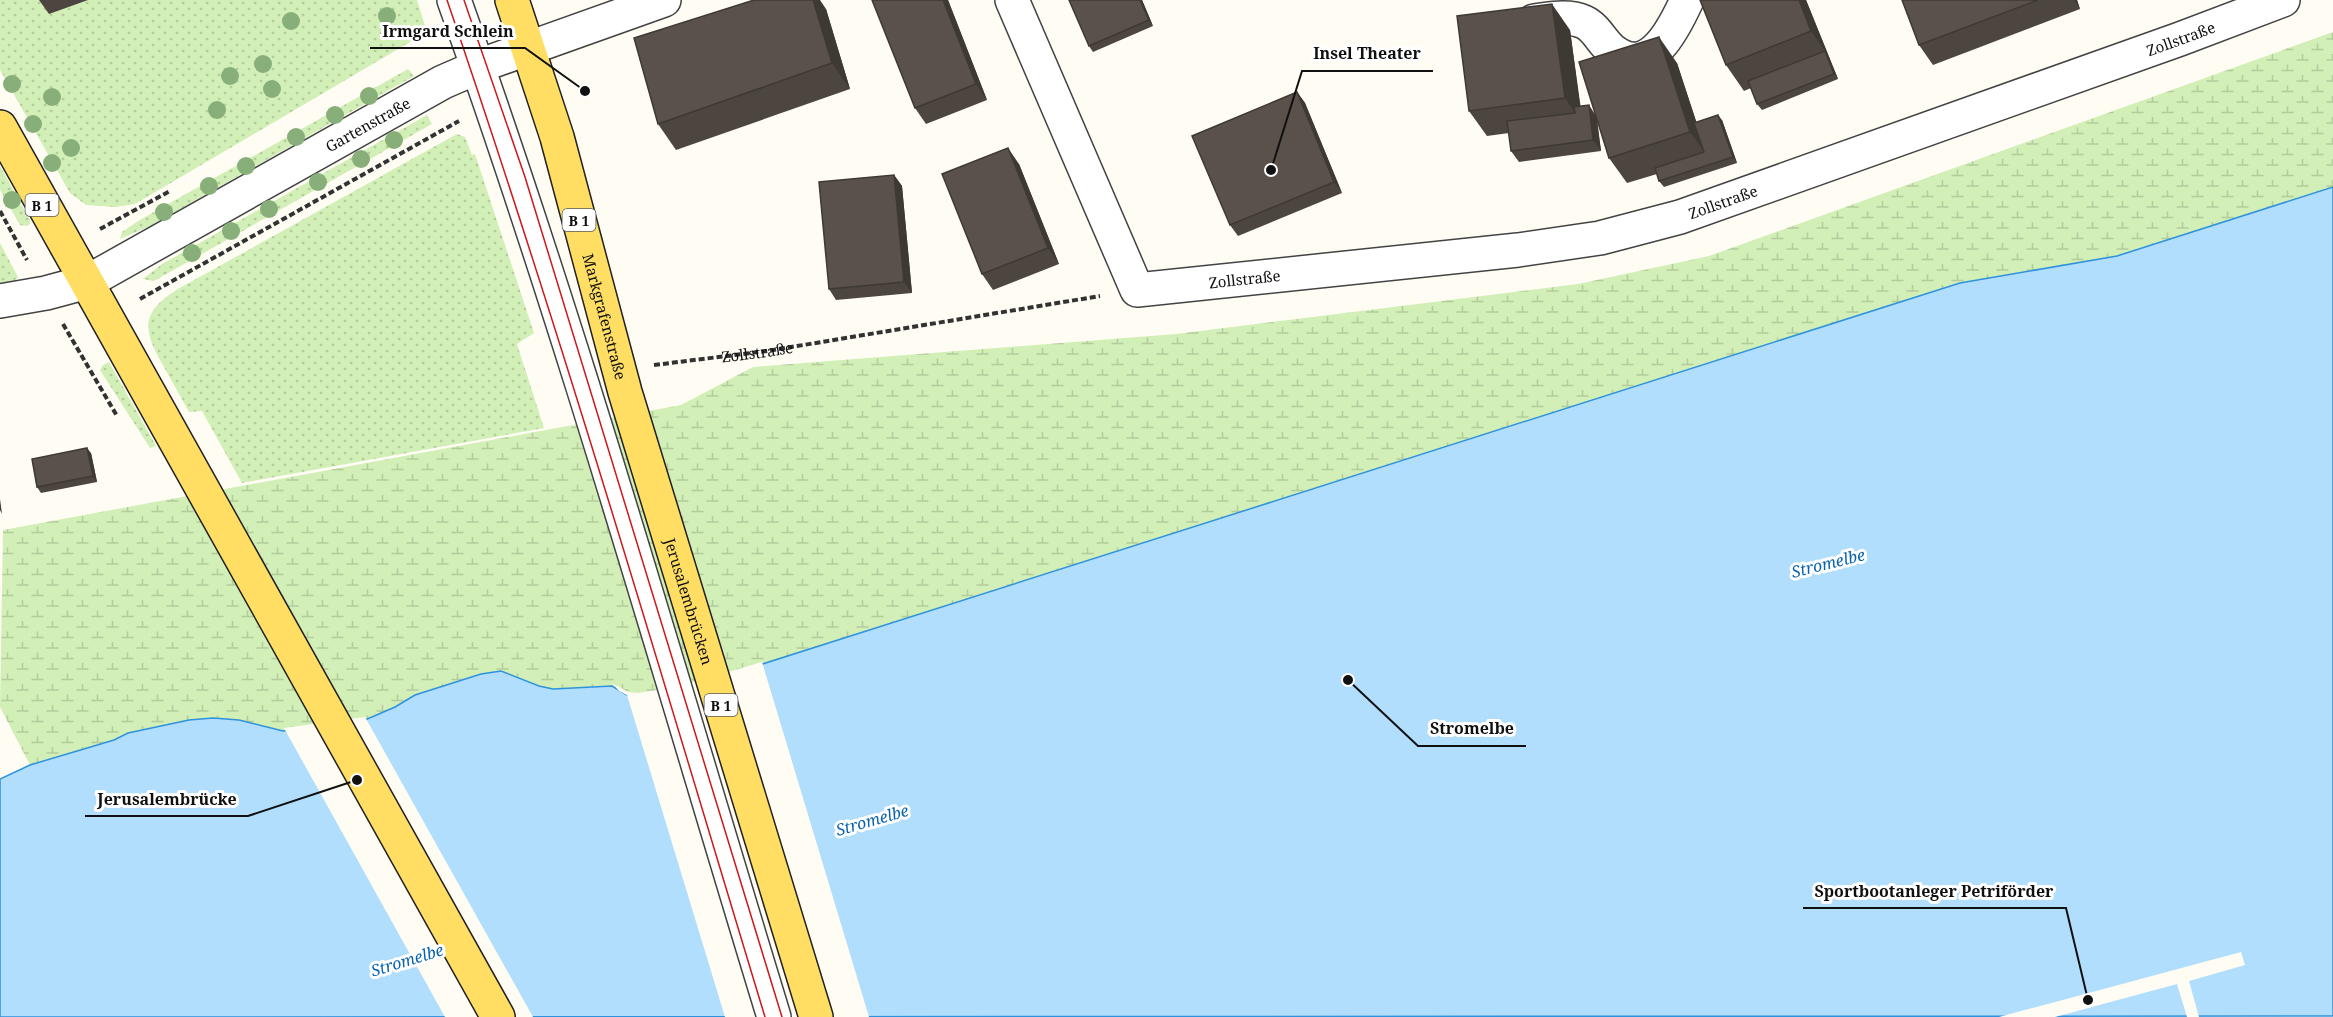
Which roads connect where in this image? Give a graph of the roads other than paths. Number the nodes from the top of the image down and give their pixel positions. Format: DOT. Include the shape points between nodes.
graph roads {
  1 [pos="454,0"];
  2 [pos="512,0"];
  3 [pos="664,0"];
  4 [pos="1011,0"];
  5 [pos="1687,0"];
  6 [pos="2283,0"];
  7 [pos="1534,21"];
  8 [pos="529,49"];
  9 [pos="478,67"];
  10 [pos="0,127"];
  11 [pos="87,282"];
  12 [pos="0,301"];
  13 [pos="625,392"];
  14 [pos="498,1017"];
  15 [pos="774,1017"];
  16 [pos="816,1017"];
  1 -- 9 [label="street"];
  2 -- 8 [label="main road, Markgrafenstraße / B 1"];
  3 -- 8 [label="street, Gartenstraße"];
  4 -- 6 [label="street, Zollstraße" via="1137,290 1518,250 1627,231 1703,209"];
  5 -- 7 [label="street" via="1663,44 1635,58 1614,52 1582,22 1566,18"];
  8 -- 9 [label="street, Gartenstraße"];
  8 -- 13 [label="main road, Markgrafenstraße / B 1" via="557,137"];
  9 -- 11 [label="street, Gartenstraße" via="443,82"];
  9 -- 15 [label="street" via="587,404"];
  10 -- 11 [label="main road, B 1"];
  11 -- 12 [label="street"];
  11 -- 14 [label="main road, B 1"];
  13 -- 16 [label="main road, Jerusalembrücken / B 1"];
}
